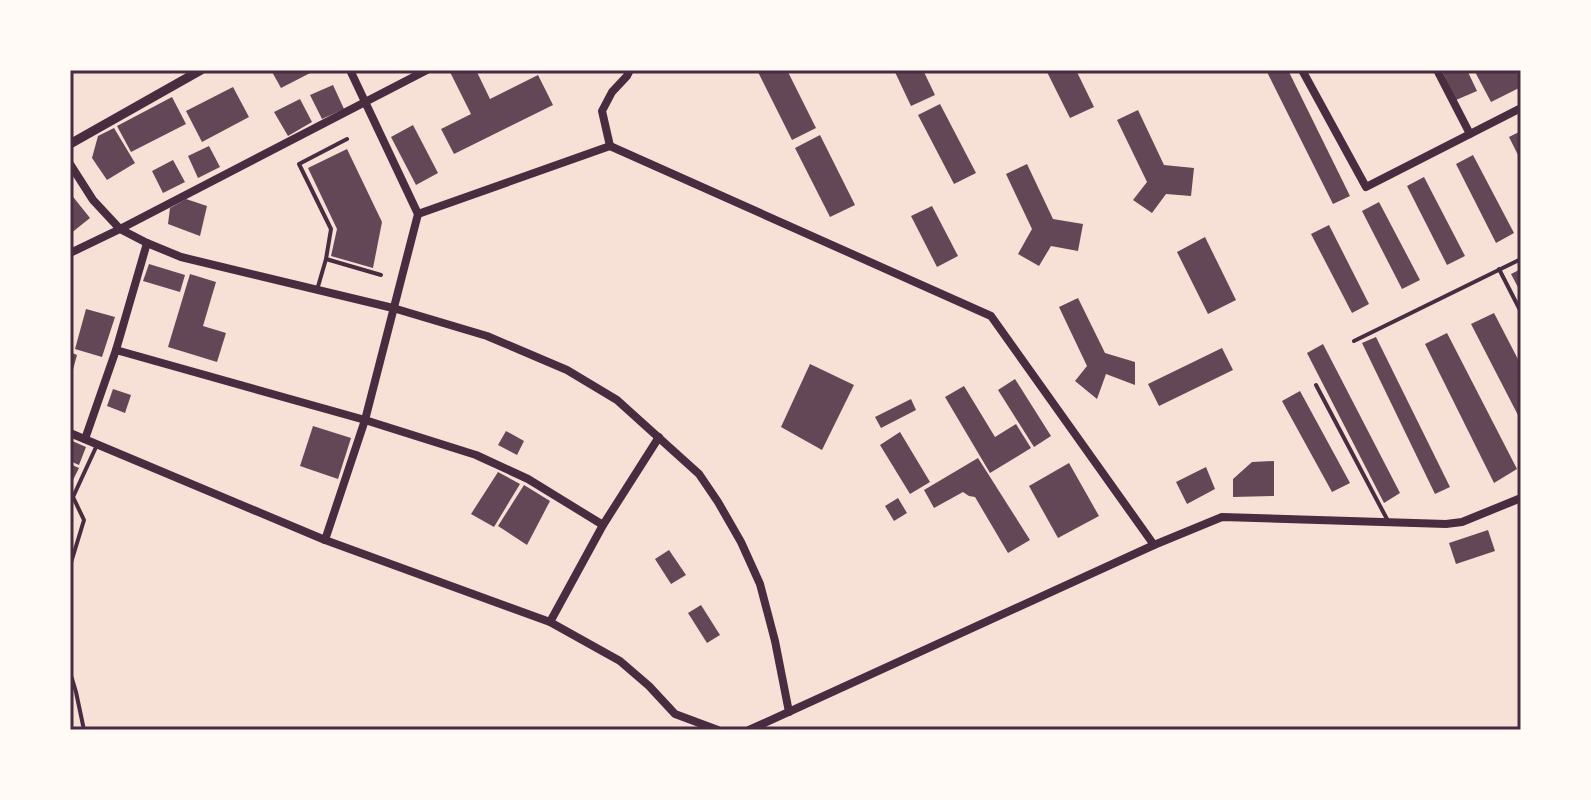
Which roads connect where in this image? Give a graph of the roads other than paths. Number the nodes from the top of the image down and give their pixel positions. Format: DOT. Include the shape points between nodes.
graph roads {
  1 [pos="201,70"];
  2 [pos="350,70"];
  3 [pos="427,70"];
  4 [pos="630,70"];
  5 [pos="1302,70"];
  6 [pos="1437,70"];
  7 [pos="366,101"];
  8 [pos="1521,108"];
  9 [pos="1470,134"];
  10 [pos="347,139"];
  11 [pos="70,144"];
  12 [pos="610,146"];
  13 [pos="70,164"];
  14 [pos="418,214"];
  15 [pos="120,229"];
  16 [pos="147,243"];
  17 [pos="70,253"];
  18 [pos="326,259"];
  19 [pos="1521,259"];
  20 [pos="1499,269"];
  21 [pos="381,275"];
  22 [pos="317,290"];
  23 [pos="393,308"];
  24 [pos="1521,312"];
  25 [pos="1354,341"];
  26 [pos="116,350"];
  27 [pos="1316,385"];
  28 [pos="365,420"];
  29 [pos="70,433"];
  30 [pos="659,437"];
  31 [pos="85,439"];
  32 [pos="97,445"];
  33 [pos="1521,498"];
  34 [pos="1388,521"];
  35 [pos="603,525"];
  36 [pos="325,540"];
  37 [pos="1154,545"];
  38 [pos="70,566"];
  39 [pos="550,622"];
  40 [pos="70,672"];
  41 [pos="789,712"];
  42 [pos="84,730"];
  43 [pos="718,730"];
  44 [pos="749,730"];
  1 -- 11 [label="street"];
  2 -- 7 [label="street"];
  3 -- 7 [label="street"];
  4 -- 12 [label="street" via="602,111"];
  5 -- 9 [label="street" via="1366,187"];
  6 -- 9 [label="street"];
  7 -- 14 [label="street"];
  7 -- 15 [label="street"];
  8 -- 9 [label="street"];
  10 -- 18 [label="lane" via="299,164 331,229"];
  12 -- 14 [label="street"];
  12 -- 37 [label="street" via="991,316"];
  13 -- 15 [label="street"];
  14 -- 23 [label="street"];
  15 -- 16 [label="street"];
  15 -- 17 [label="street"];
  16 -- 22 [label="street" via="181,257"];
  16 -- 26 [label="street"];
  18 -- 21 [label="lane"];
  18 -- 22 [label="lane"];
  19 -- 20 [label="lane"];
  20 -- 24 [label="lane"];
  20 -- 25 [label="lane"];
  22 -- 23 [label="street"];
  23 -- 28 [label="street"];
  23 -- 30 [label="street" via="487,336 567,370 617,400"];
  26 -- 28 [label="street"];
  26 -- 31 [label="street"];
  27 -- 34 [label="lane"];
  28 -- 35 [label="street" via="476,455 528,479"];
  28 -- 36 [label="street"];
  29 -- 31 [label="street"];
  30 -- 35 [label="street"];
  30 -- 41 [label="street" via="699,474 741,542 760,584"];
  31 -- 32 [label="street"];
  32 -- 36 [label="street"];
  32 -- 38 [label="lane" via="73,497 84,520"];
  33 -- 34 [label="street" via="1462,522"];
  34 -- 37 [label="street" via="1222,517"];
  35 -- 39 [label="street"];
  36 -- 39 [label="street"];
  37 -- 41 [label="street"];
  39 -- 43 [label="street" via="620,661 675,714"];
  40 -- 42 [label="lane"];
  41 -- 44 [label="street"];
}
